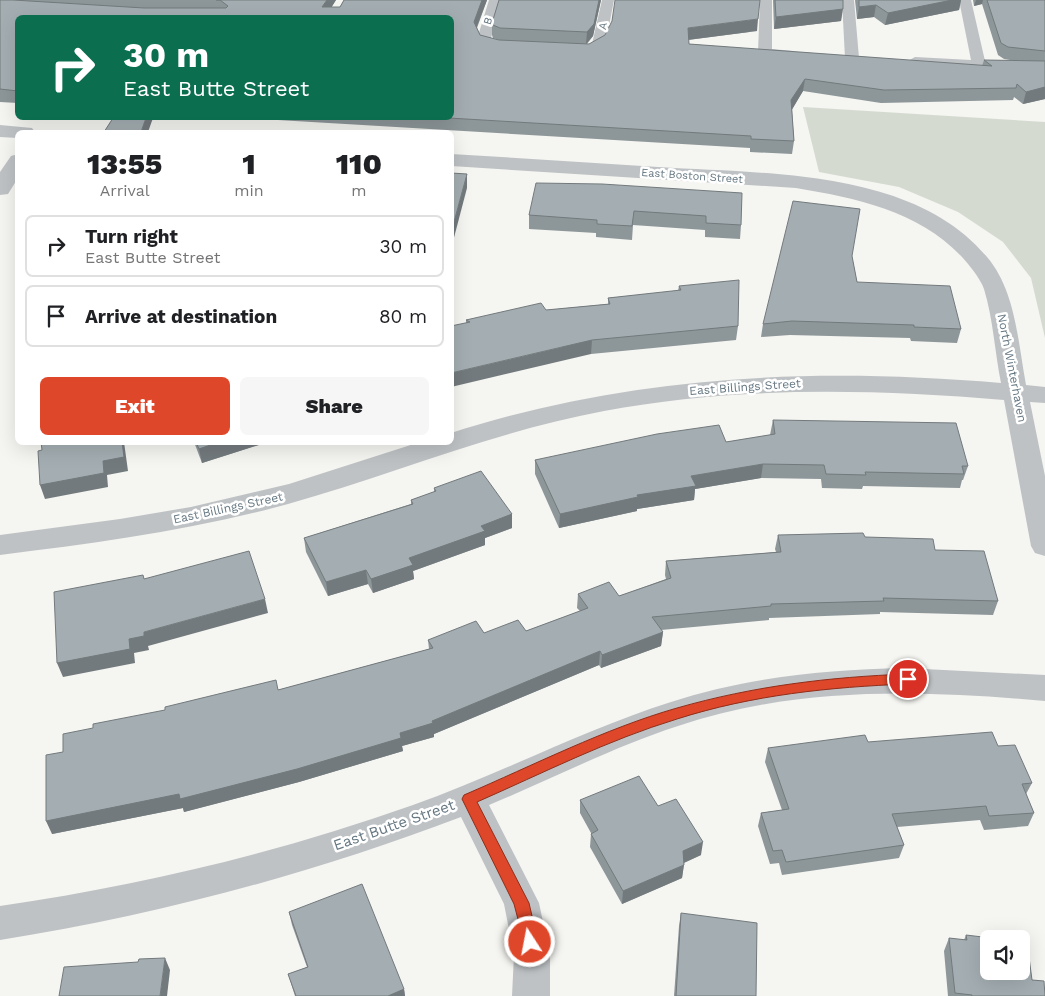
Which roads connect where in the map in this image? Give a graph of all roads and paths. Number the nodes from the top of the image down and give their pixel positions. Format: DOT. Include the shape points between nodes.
graph roads {
  1 [pos="495,0"];
  2 [pos="608,0"];
  3 [pos="766,0"];
  4 [pos="848,0"];
  5 [pos="965,0"];
  6 [pos="517,47"];
  7 [pos="572,50"];
  8 [pos="804,55"];
  9 [pos="852,58"];
  10 [pos="900,60"];
  11 [pos="978,64"];
  12 [pos="1045,68"];
  13 [pos="0,131"];
  14 [pos="15,132"];
  15 [pos="454,160"];
  16 [pos="15,165"];
  17 [pos="0,189"];
  18 [pos="926,219"];
  19 [pos="1017,393"];
  20 [pos="1045,395"];
  21 [pos="454,441"];
  22 [pos="441,445"];
  23 [pos="0,545"];
  24 [pos="1045,546"];
  25 [pos="1045,688"];
  26 [pos="468,799"];
  27 [pos="0,923"];
  28 [pos="531,996"];
  1 -- 6 [label="lane, B" via="483,35 486,42"];
  2 -- 7 [label="lane, A" via="600,43 595,49"];
  3 -- 8 [label="lane" via="766,52"];
  4 -- 9 [label="lane"];
  5 -- 11 [label="lane"];
  10 -- 11 [label="lane"];
  11 -- 12 [label="lane"];
  13 -- 14 [label="street"];
  15 -- 18 [label="street, East Boston Street" via="796,182 857,192"];
  16 -- 17 [label="street"];
  18 -- 19 [label="street, North Winterhaven" via="963,245 988,272 999,303"];
  19 -- 20 [label="street, East Billings Street"];
  19 -- 21 [label="street, East Billings Street" via="874,383 722,386 560,411"];
  19 -- 24 [label="street, North Winterhaven"];
  22 -- 23 [label="street, East Billings Street" via="287,495 190,518"];
  25 -- 26 [label="street, East Butte Street" via="969,680 908,679 845,681 787,688 676,713 615,735"];
  26 -- 27 [label="street, East Butte Street" via="416,820 241,874 109,905"];
  26 -- 28 [label="street" via="522,903 532,955"];
}
